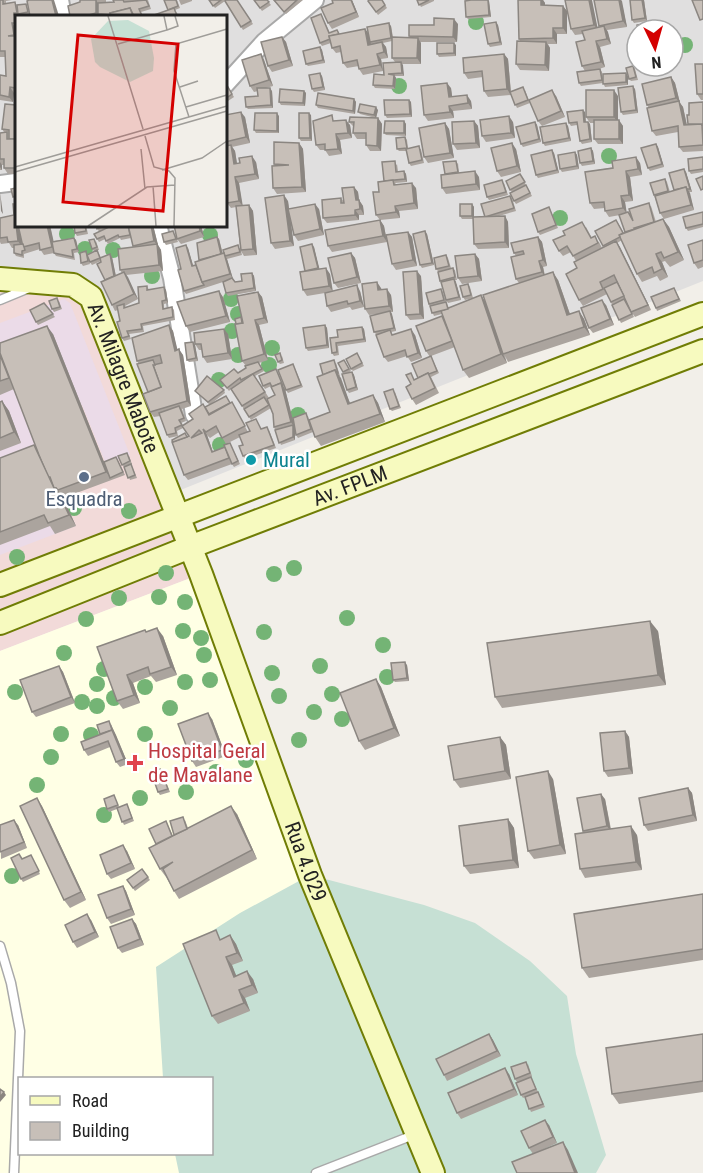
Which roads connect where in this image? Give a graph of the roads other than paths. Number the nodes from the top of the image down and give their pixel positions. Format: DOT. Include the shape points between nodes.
graph roads {
  1 [pos="60,0"];
  2 [pos="315,0"];
  3 [pos="63,15"];
  4 [pos="226,84"];
  5 [pos="15,182"];
  6 [pos="0,184"];
  7 [pos="158,226"];
  8 [pos="0,279"];
  9 [pos="47,281"];
  10 [pos="0,300"];
  11 [pos="703,314"];
  12 [pos="703,351"];
  13 [pos="194,415"];
  14 [pos="177,516"];
  15 [pos="190,546"];
  16 [pos="0,585"];
  17 [pos="0,623"];
  18 [pos="0,946"];
  19 [pos="18,1077"];
  20 [pos="18,1078"];
  21 [pos="416,1134"];
  22 [pos="14,1173"];
  23 [pos="316,1173"];
  24 [pos="433,1173"];
  1 -- 3 [label="street"];
  2 -- 4 [label="street" via="264,42"];
  5 -- 6 [label="street"];
  7 -- 13 [label="street" via="172,278"];
  8 -- 9 [label="main road, Av. Milagre Mabote"];
  9 -- 10 [label="lane"];
  9 -- 14 [label="main road, Av. Milagre Mabote" via="73,285 91,297"];
  11 -- 14 [label="main road"];
  12 -- 15 [label="main road, Av. FPLM"];
  14 -- 15 [label="main road, Av. Milagre Mabote"];
  14 -- 16 [label="main road"];
  15 -- 17 [label="main road, Av. FPLM"];
  15 -- 21 [label="main road, Rua 4.029" via="310,875"];
  18 -- 19 [label="lane" via="20,1031"];
  20 -- 22 [label="lane"];
  21 -- 23 [label="lane"];
  21 -- 24 [label="main road, Rua 4.029"];
}
